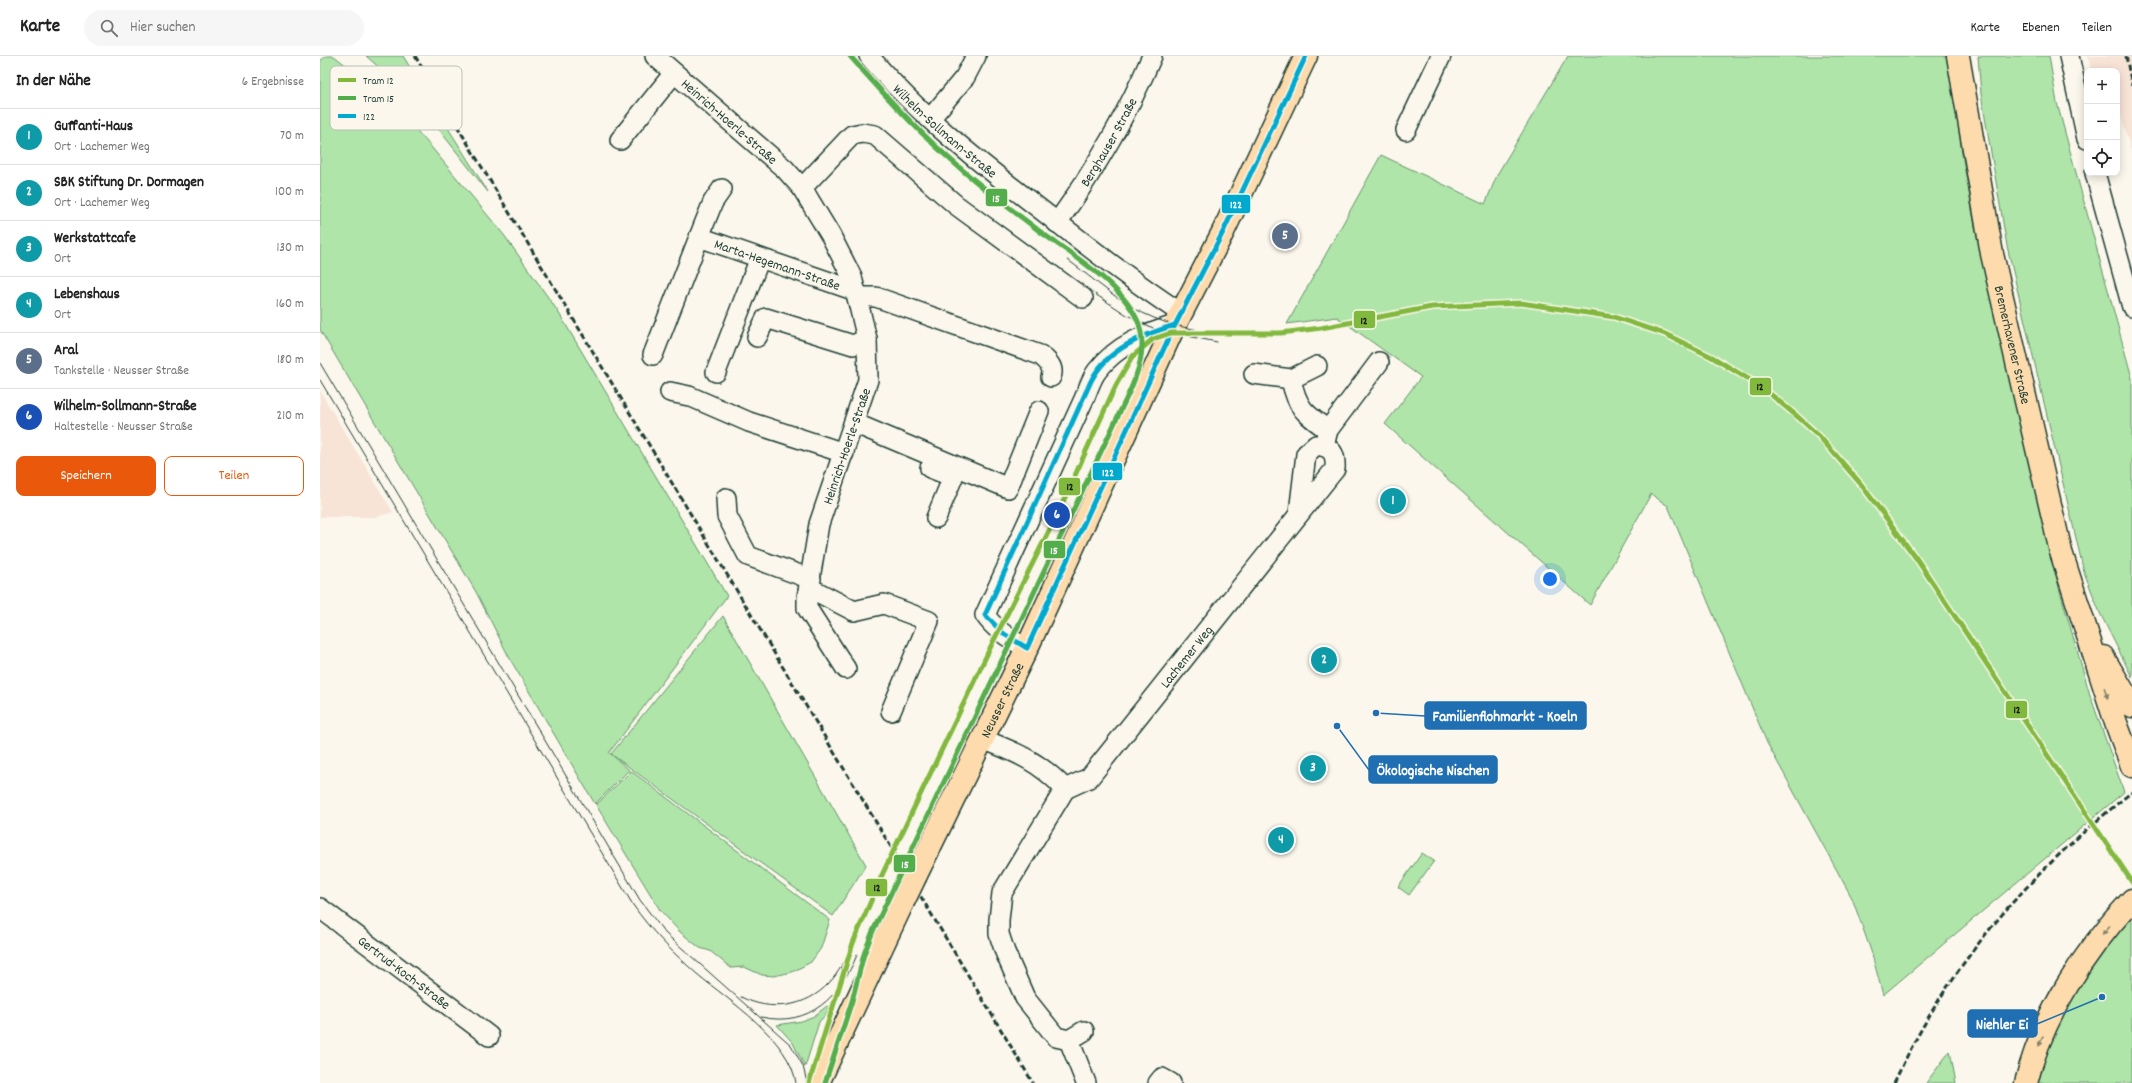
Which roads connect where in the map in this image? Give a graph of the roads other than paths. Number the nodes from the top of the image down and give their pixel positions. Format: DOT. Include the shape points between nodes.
graph roads {
  1 [pos="655,56"];
  2 [pos="869,56"];
  3 [pos="975,56"];
  4 [pos="1152,56"];
  5 [pos="1306,56"];
  6 [pos="1440,56"];
  7 [pos="1958,56"];
  8 [pos="2069,56"];
  9 [pos="674,73"];
  10 [pos="930,119"];
  11 [pos="2084,125"];
  12 [pos="1406,130"];
  13 [pos="620,140"];
  14 [pos="2096,176"];
  15 [pos="802,188"];
  16 [pos="722,189"];
  17 [pos="1057,223"];
  18 [pos="699,237"];
  19 [pos="760,258"];
  20 [pos="856,294"];
  21 [pos="1084,298"];
  22 [pos="2132,307"];
  23 [pos="1178,319"];
  24 [pos="757,337"];
  25 [pos="867,339"];
  26 [pos="653,355"];
  27 [pos="1379,362"];
  28 [pos="1317,366"];
  29 [pos="716,372"];
  30 [pos="1254,374"];
  31 [pos="1051,376"];
  32 [pos="1291,379"];
  33 [pos="670,392"];
  34 [pos="1040,411"];
  35 [pos="852,429"];
  36 [pos="1326,438"];
  37 [pos="844,453"];
  38 [pos="726,498"];
  39 [pos="1298,513"];
  40 [pos="936,518"];
  41 [pos="810,588"];
  42 [pos="2085,629"];
  43 [pos="1027,648"];
  44 [pos="846,669"];
  45 [pos="2132,706"];
  46 [pos="891,711"];
  47 [pos="982,739"];
  48 [pos="2132,766"];
  49 [pos="1065,789"];
  50 [pos="2132,900"];
  51 [pos="320,908"];
  52 [pos="489,1036"];
  53 [pos="818,1083"];
  54 [pos="1086,1083"];
  55 [pos="1158,1083"];
  56 [pos="1171,1083"];
  57 [pos="2026,1083"];
  1 -- 9 [label="street, Heinrich-Hoerle-Straße"];
  2 -- 10 [label="street, Wilhelm-Sollmann-Straße"];
  3 -- 10 [label="street" via="965,77"];
  4 -- 17 [label="street, Berghauser Straße" via="1115,132"];
  5 -- 23 [label="main road, Neusser Straße" via="1223,232"];
  6 -- 12 [label="street"];
  7 -- 42 [label="main road, Bremerhavener Straße" via="1992,254 2061,552"];
  8 -- 11 [label="street"];
  9 -- 13 [label="street"];
  9 -- 15 [label="street, Heinrich-Hoerle-Straße" via="780,164"];
  10 -- 17 [label="street, Wilhelm-Sollmann-Straße" via="988,170"];
  14 -- 22 [label="street"];
  15 -- 20 [label="street, Heinrich-Hoerle-Straße" via="852,277"];
  15 -- 21 [label="street" via="852,135 875,135 956,205"];
  16 -- 18 [label="street, Marta-Hegemann-Straße" via="713,202"];
  17 -- 23 [label="street, Wilhelm-Sollmann-Straße" via="1146,290"];
  18 -- 19 [label="street, Marta-Hegemann-Straße"];
  18 -- 26 [label="street, Marta-Hegemann-Straße"];
  19 -- 20 [label="street, Marta-Hegemann-Straße"];
  19 -- 29 [label="street"];
  20 -- 25 [label="street, Heinrich-Hoerle-Straße"];
  20 -- 31 [label="street" via="876,297 1040,355 1049,363 1052,369"];
  23 -- 43 [label="main road, Neusser Straße"];
  23 -- 43 [label="street" via="1135,339 1111,356 1096,372 985,615 991,624"];
  24 -- 25 [label="street" via="766,318 853,345"];
  25 -- 35 [label="street, Heinrich-Hoerle-Straße" via="868,380"];
  27 -- 36 [label="street"];
  28 -- 32 [label="street"];
  30 -- 32 [label="street"];
  32 -- 36 [label="street" via="1295,398"];
  33 -- 37 [label="street" via="689,396 749,422"];
  34 -- 35 [label="street" via="1008,488"];
  35 -- 37 [label="street, Heinrich-Hoerle-Straße"];
  35 -- 40 [label="street" via="953,477"];
  36 -- 39 [label="street" via="1306,454"];
  36 -- 39 [label="street, Lachemer Weg" via="1336,456 1335,468"];
  37 -- 41 [label="street, Heinrich-Hoerle-Straße" via="819,524"];
  38 -- 41 [label="street" via="727,516 748,556"];
  39 -- 49 [label="street, Lachemer Weg" via="1089,778"];
  41 -- 44 [label="street" via="807,608"];
  41 -- 46 [label="street" via="854,610 884,604 929,621"];
  42 -- 45 [label="main road, Bremerhavener Straße"];
  42 -- 48 [label="main road, Bremerhavener Straße, one-way"];
  43 -- 47 [label="main road, Neusser Straße"];
  47 -- 49 [label="street" via="1036,763"];
  47 -- 53 [label="main road, Neusser Straße, bridge"];
  49 -- 54 [label="street" via="1002,893 999,934 1025,998 1056,1037 1076,1036"];
  50 -- 57 [label="main road, one-way" via="2098,939 2069,984 2040,1042"];
  51 -- 52 [label="street, Gertrud-Koch-Straße"];
  55 -- 56 [label="street" via="1162,1078"];
}
